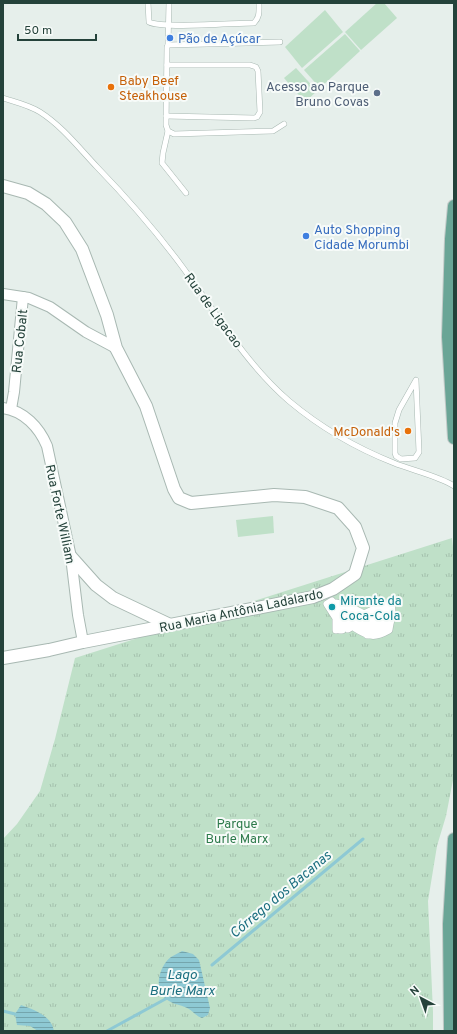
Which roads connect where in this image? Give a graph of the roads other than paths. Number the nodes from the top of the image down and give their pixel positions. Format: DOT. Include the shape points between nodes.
graph roads {
  1 [pos="148,3"];
  2 [pos="169,3"];
  3 [pos="259,3"];
  4 [pos="169,26"];
  5 [pos="280,42"];
  6 [pos="168,45"];
  7 [pos="167,65"];
  8 [pos="3,98"];
  9 [pos="166,116"];
  10 [pos="284,124"];
  11 [pos="168,130"];
  12 [pos="3,186"];
  13 [pos="186,193"];
  14 [pos="454,206"];
  15 [pos="3,294"];
  16 [pos="23,297"];
  17 [pos="116,348"];
  18 [pos="416,380"];
  19 [pos="7,409"];
  20 [pos="454,438"];
  21 [pos="454,486"];
  22 [pos="71,557"];
  23 [pos="170,625"];
  24 [pos="367,626"];
  25 [pos="336,630"];
  26 [pos="83,642"];
  27 [pos="3,658"];
  28 [pos="454,839"];
  29 [pos="450,1031"];
  1 -- 4 [label="lane" via="149,22"];
  2 -- 4 [label="lane"];
  3 -- 4 [label="lane" via="258,20 254,22"];
  4 -- 6 [label="lane"];
  5 -- 6 [label="lane"];
  6 -- 7 [label="lane"];
  7 -- 9 [label="lane"];
  7 -- 9 [label="lane" via="256,67 260,112 254,118"];
  8 -- 21 [label="lane, Rua de Ligacao" via="29,106 56,124 141,214 246,355 289,401 336,435 357,446"];
  9 -- 11 [label="lane"];
  10 -- 11 [label="lane" via="273,131 174,134"];
  11 -- 13 [label="lane" via="162,163"];
  12 -- 17 [label="street, Rua Maria Antônia Ladalardo" via="28,193 46,204 65,222 82,249 105,308"];
  14 -- 20 [label="main road" via="448,338"];
  15 -- 16 [label="street"];
  16 -- 17 [label="street" via="50,307 86,332"];
  16 -- 19 [label="street, Rua Cobalt" via="14,392"];
  17 -- 23 [label="street, Rua Maria Antônia Ladalardo" via="146,406 164,463 179,498 191,503 274,495 304,497 338,508 355,527 363,548 355,574 333,589 312,597"];
  18 -- 18 [label="lane" via="399,410 395,423 395,453 401,459 415,458 419,452"];
  19 -- 22 [label="street, Rua Forte William" via="22,415 42,434"];
  22 -- 23 [label="street" via="96,585 113,598"];
  22 -- 26 [label="street, Rua Forte William"];
  23 -- 26 [label="street, Rua Maria Antônia Ladalardo"];
  24 -- 25 [label="street" via="365,628 360,618 383,616 385,619 382,625 367,631 356,623 357,613 369,616 386,609 389,615 384,630 367,635 379,636 389,630 393,612 391,604 364,614 348,609 353,615 353,626 348,629 345,605 336,603 342,616 340,630 341,620 332,601 327,604 336,618"];
  26 -- 27 [label="street, Rua Maria Antônia Ladalardo"];
  28 -- 29 [label="main road" via="450,924"];
}
